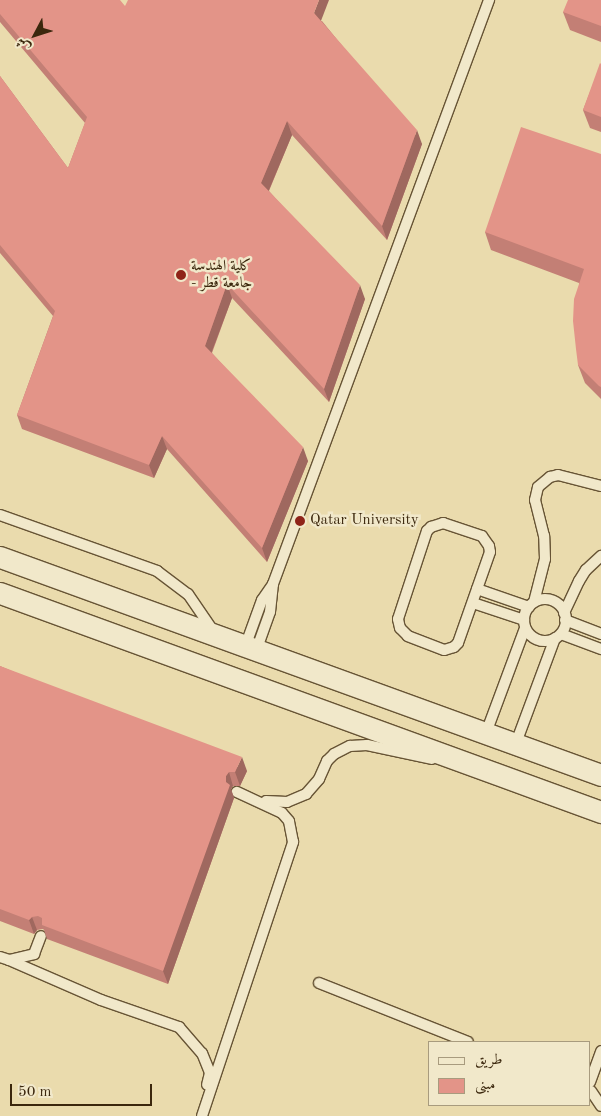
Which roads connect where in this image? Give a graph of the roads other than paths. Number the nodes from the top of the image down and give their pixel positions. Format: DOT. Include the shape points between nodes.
graph roads {
  1 [pos="489,0"];
  2 [pos="601,486"];
  3 [pos="0,515"];
  4 [pos="0,556"];
  5 [pos="601,556"];
  6 [pos="478,589"];
  7 [pos="0,593"];
  8 [pos="473,603"];
  9 [pos="531,605"];
  10 [pos="565,617"];
  11 [pos="524,624"];
  12 [pos="601,634"];
  13 [pos="216,636"];
  14 [pos="558,636"];
  15 [pos="250,649"];
  16 [pos="601,649"];
  17 [pos="323,675"];
  18 [pos="309,705"];
  19 [pos="408,706"];
  20 [pos="486,733"];
  21 [pos="395,736"];
  22 [pos="516,744"];
  23 [pos="455,758"];
  24 [pos="601,775"];
  25 [pos="237,792"];
  26 [pos="255,800"];
  27 [pos="601,812"];
  28 [pos="41,936"];
  29 [pos="4,958"];
  30 [pos="319,983"];
  31 [pos="465,1041"];
  32 [pos="601,1051"];
  33 [pos="593,1088"];
  34 [pos="601,1106"];
  35 [pos="197,1116"];
  36 [pos="202,1116"];
  1 -- 15 [label="lane" via="273,584 270,612"];
  2 -- 9 [label="lane" via="558,475 538,487 534,500 544,536 545,559"];
  3 -- 13 [label="lane" via="145,566 162,575 192,599"];
  4 -- 13 [label="street"];
  5 -- 10 [label="lane" via="578,581"];
  6 -- 8 [label="lane"];
  6 -- 8 [label="lane" via="489,557 486,540 449,524 432,527 425,537 399,614 400,628 408,636 438,649 449,649 458,643"];
  6 -- 9 [label="lane"];
  7 -- 18 [label="street"];
  8 -- 11 [label="lane"];
  9 -- 10 [label="lane" via="541,600 555,602"];
  9 -- 11 [label="lane"];
  10 -- 12 [label="lane"];
  10 -- 14 [label="lane"];
  11 -- 14 [label="lane" via="534,638 548,641"];
  11 -- 20 [label="lane"];
  13 -- 15 [label="street"];
  14 -- 16 [label="lane"];
  14 -- 22 [label="lane"];
  15 -- 17 [label="street"];
  17 -- 18 [label="street" via="319,696"];
  17 -- 19 [label="street"];
  18 -- 21 [label="street"];
  19 -- 20 [label="street"];
  19 -- 21 [label="street" via="399,720"];
  20 -- 22 [label="street"];
  21 -- 23 [label="street"];
  22 -- 24 [label="street"];
  23 -- 26 [label="lane" via="422,758 367,745 350,746 327,761 313,787 301,796 287,802"];
  23 -- 27 [label="street"];
  25 -- 26 [label="lane"];
  26 -- 36 [label="lane" via="282,813 289,822 293,842"];
  28 -- 29 [label="lane" via="34,954"];
  29 -- 35 [label="lane" via="101,1000 179,1027 202,1053 210,1073"];
  30 -- 31 [label="lane"];
  32 -- 33 [label="lane"];
  33 -- 34 [label="lane"];
}
